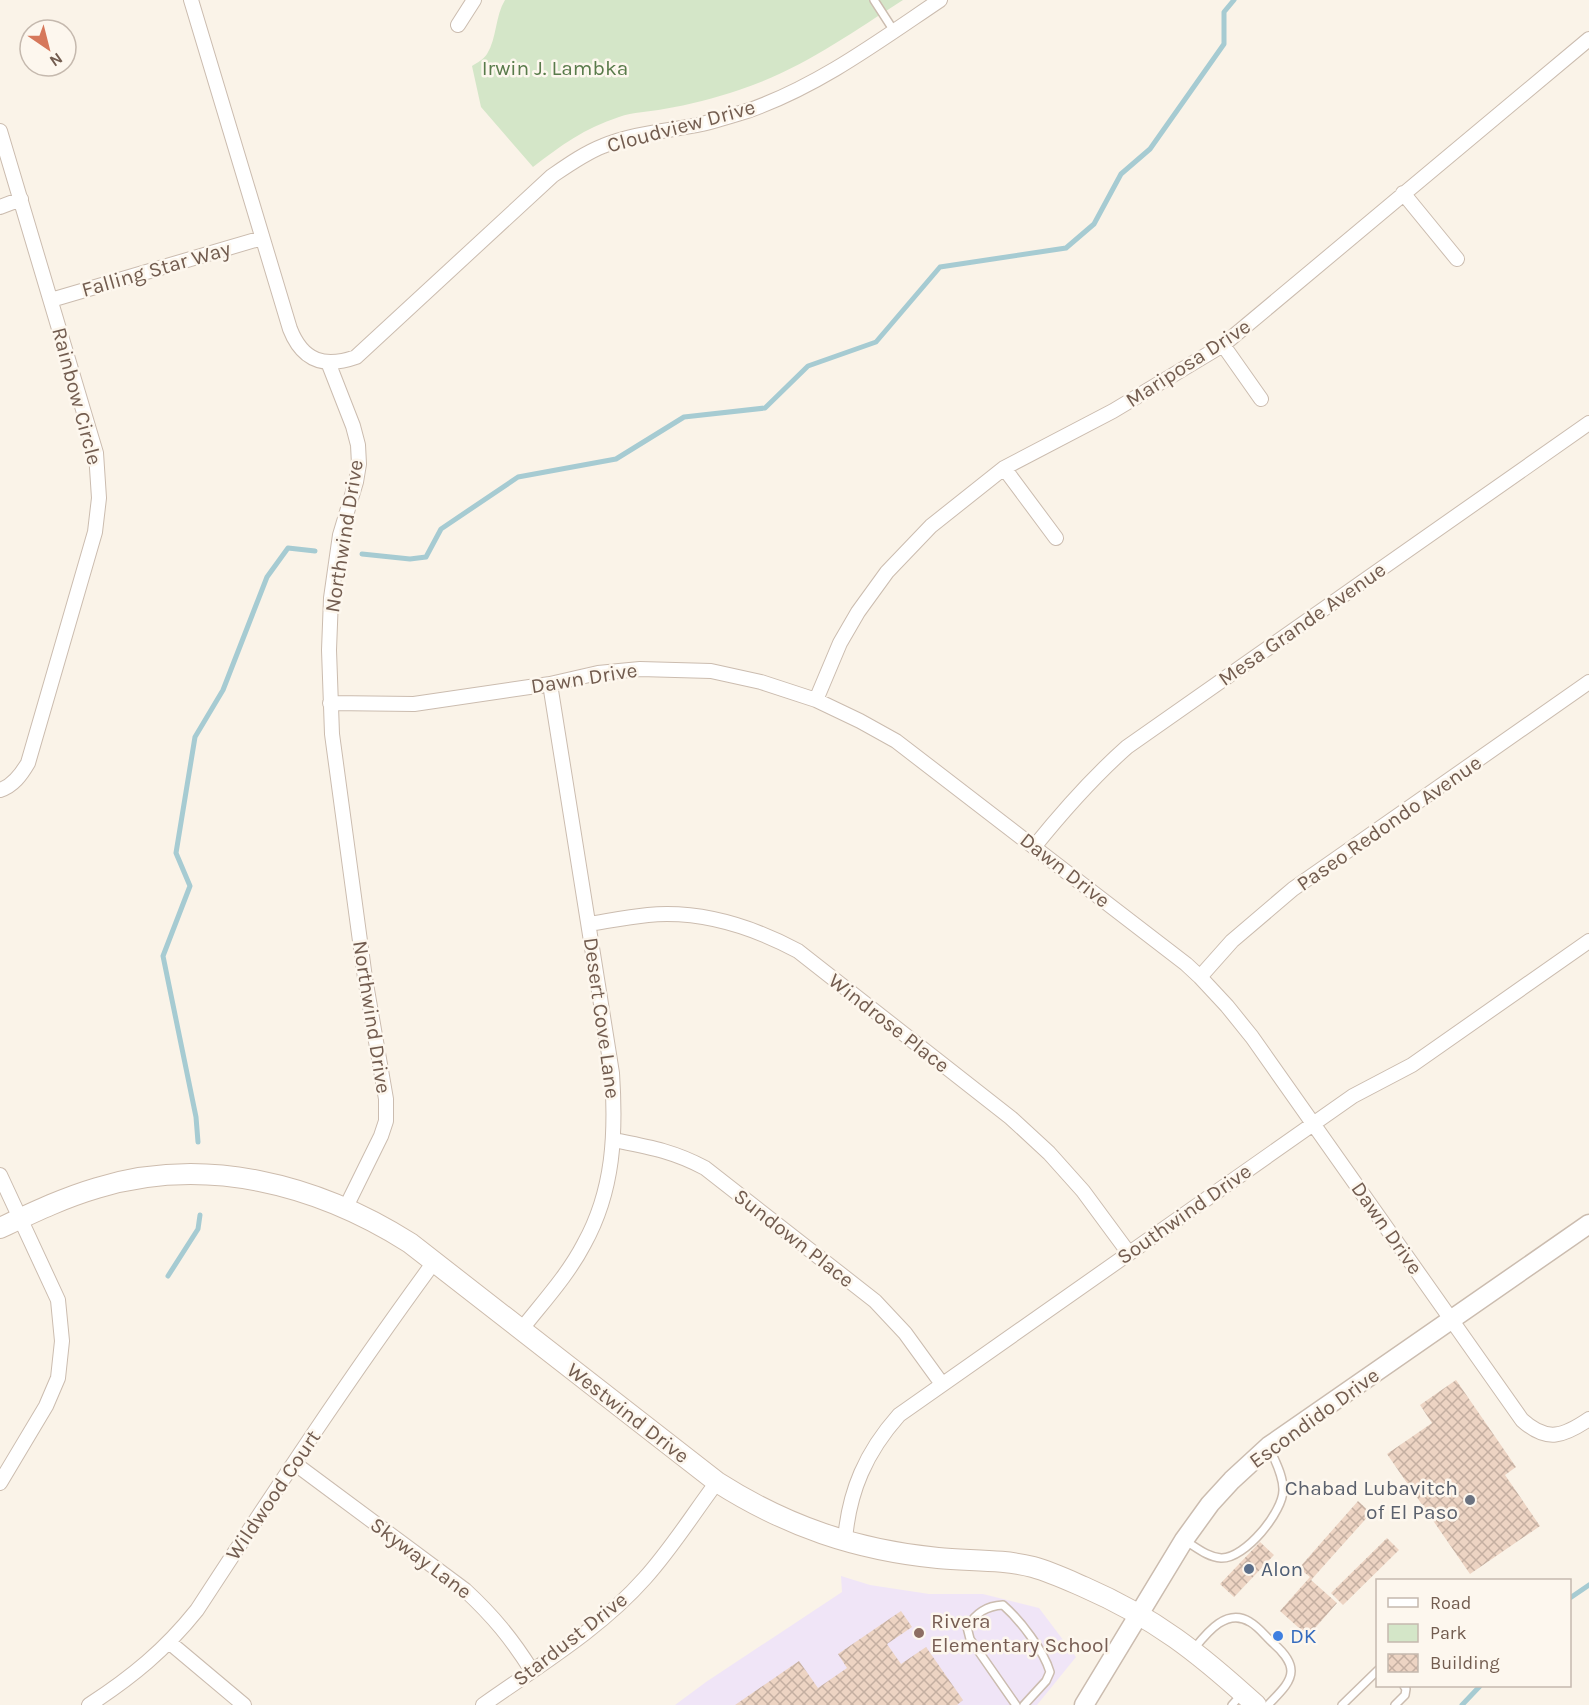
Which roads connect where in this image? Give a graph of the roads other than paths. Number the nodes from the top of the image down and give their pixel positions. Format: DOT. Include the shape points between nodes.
graph roads {
  1 [pos="190,0"];
  2 [pos="474,0"];
  3 [pos="874,0"];
  4 [pos="940,0"];
  5 [pos="458,25"];
  6 [pos="894,31"];
  7 [pos="1588,41"];
  8 [pos="0,131"];
  9 [pos="1403,193"];
  10 [pos="21,199"];
  11 [pos="0,207"];
  12 [pos="262,238"];
  13 [pos="1457,259"];
  14 [pos="51,300"];
  15 [pos="1223,345"];
  16 [pos="328,362"];
  17 [pos="1261,399"];
  18 [pos="1589,423"];
  19 [pos="1004,468"];
  20 [pos="1056,538"];
  21 [pos="1589,682"];
  22 [pos="550,684"];
  23 [pos="816,700"];
  24 [pos="330,703"];
  25 [pos="0,790"];
  26 [pos="1034,847"];
  27 [pos="589,924"];
  28 [pos="1589,941"];
  29 [pos="1200,977"];
  30 [pos="1314,1123"];
  31 [pos="614,1140"];
  32 [pos="0,1175"];
  33 [pos="346,1207"];
  34 [pos="20,1219"];
  35 [pos="1589,1224"];
  36 [pos="0,1228"];
  37 [pos="1128,1252"];
  38 [pos="434,1262"];
  39 [pos="1451,1320"];
  40 [pos="521,1330"];
  41 [pos="942,1384"];
  42 [pos="1589,1419"];
  43 [pos="1269,1446"];
  44 [pos="294,1463"];
  45 [pos="717,1482"];
  46 [pos="0,1483"];
  47 [pos="845,1540"];
  48 [pos="1184,1540"];
  49 [pos="1139,1613"];
  50 [pos="169,1642"];
  51 [pos="1193,1650"];
  52 [pos="532,1671"];
  53 [pos="1376,1671"];
  54 [pos="1405,1687"];
  55 [pos="1243,1701"];
  56 [pos="89,1705"];
  57 [pos="244,1705"];
  58 [pos="483,1705"];
  59 [pos="1016,1705"];
  60 [pos="1024,1705"];
  61 [pos="1084,1705"];
  62 [pos="1268,1705"];
  63 [pos="1342,1705"];
  64 [pos="1395,1705"];
  1 -- 12 [label="street"];
  2 -- 5 [label="street"];
  3 -- 6 [label="lane"];
  4 -- 6 [label="street, Cloudview Drive"];
  6 -- 16 [label="street, Cloudview Drive" via="837,69 751,110 704,124 634,137 574,160 356,357"];
  7 -- 9 [label="street, Mariposa Drive"];
  8 -- 10 [label="street, Rainbow Circle"];
  9 -- 13 [label="street"];
  9 -- 15 [label="street, Mariposa Drive"];
  10 -- 11 [label="street"];
  10 -- 14 [label="street, Rainbow Circle"];
  12 -- 14 [label="street, Falling Star Way"];
  12 -- 16 [label="street" via="294,341 303,352"];
  14 -- 25 [label="street, Rainbow Circle" via="96,453 97,523 28,763 21,776"];
  15 -- 17 [label="street"];
  15 -- 19 [label="street, Mariposa Drive" via="1113,411"];
  16 -- 24 [label="street, Northwind Drive" via="353,426 359,464 340,535 332,598"];
  18 -- 26 [label="street, Mesa Grande Avenue" via="1127,747 1090,781"];
  19 -- 20 [label="street"];
  19 -- 23 [label="street, Mariposa Drive" via="931,526 887,572 840,643"];
  21 -- 29 [label="street, Paseo Redondo Avenue" via="1293,890 1232,941"];
  22 -- 23 [label="street, Dawn Drive" via="640,669 711,671"];
  22 -- 24 [label="street, Dawn Drive" via="414,704"];
  22 -- 27 [label="street, Desert Cove Lane"];
  23 -- 26 [label="street, Dawn Drive" via="896,741"];
  24 -- 33 [label="street, Northwind Drive" via="348,861 386,1099 381,1136"];
  26 -- 29 [label="street, Dawn Drive"];
  27 -- 31 [label="street, Desert Cove Lane" via="612,1073"];
  27 -- 37 [label="street, Windrose Place" via="648,915 715,918 798,951 1011,1118 1083,1191"];
  28 -- 30 [label="street, Southwind Drive" via="1412,1065 1353,1096"];
  29 -- 30 [label="street, Dawn Drive" via="1252,1037"];
  30 -- 37 [label="street, Southwind Drive"];
  30 -- 39 [label="street, Dawn Drive"];
  31 -- 40 [label="street, Desert Cove Lane" via="610,1175 585,1244"];
  31 -- 41 [label="street, Sundown Place" via="665,1149 705,1168 875,1301 905,1333"];
  32 -- 34 [label="street"];
  33 -- 34 [label="main road, Westwind Drive" via="274,1183 227,1175 159,1175 105,1185"];
  33 -- 38 [label="main road, Westwind Drive" via="384,1227"];
  34 -- 36 [label="main road, Westwind Drive"];
  34 -- 46 [label="street" via="58,1300 62,1341 58,1378 46,1406"];
  35 -- 39 [label="street, Escondido Drive"];
  37 -- 41 [label="street, Southwind Drive"];
  38 -- 40 [label="main road, Westwind Drive"];
  38 -- 44 [label="street, Wildwood Court"];
  39 -- 42 [label="street, Dawn Drive" via="1532,1429 1556,1435"];
  39 -- 43 [label="street, Escondido Drive"];
  40 -- 45 [label="main road, Westwind Drive"];
  41 -- 47 [label="street, Southwind Drive" via="899,1415 867,1458 851,1496"];
  43 -- 48 [label="street, Escondido Drive" via="1210,1504"];
  43 -- 48 [label="lane" via="1282,1478 1283,1496 1272,1517 1245,1549 1223,1558 1209,1556"];
  44 -- 50 [label="street, Wildwood Court" via="197,1610"];
  44 -- 52 [label="street, Skyway Lane" via="465,1590 511,1638"];
  45 -- 47 [label="main road, Westwind Drive" via="778,1517"];
  45 -- 52 [label="street, Stardust Drive" via="644,1579 604,1618"];
  47 -- 49 [label="main road, Westwind Drive" via="896,1552 1033,1567"];
  48 -- 49 [label="street, Escondido Drive"];
  49 -- 51 [label="main road, Westwind Drive"];
  49 -- 61 [label="street, Escondido Drive"];
  50 -- 56 [label="street, Wildwood Court" via="140,1669"];
  50 -- 57 [label="street"];
  51 -- 55 [label="main road, Westwind Drive"];
  51 -- 62 [label="lane" via="1221,1622 1240,1618 1250,1622 1281,1650 1290,1666 1289,1678"];
  52 -- 58 [label="street, Stardust Drive"];
  53 -- 63 [label="lane"];
  54 -- 64 [label="lane" via="1405,1695"];
  59 -- 60 [label="lane" via="970,1639 967,1627 990,1606 1004,1605 1014,1614 1047,1662 1050,1672 1046,1681"];
}
